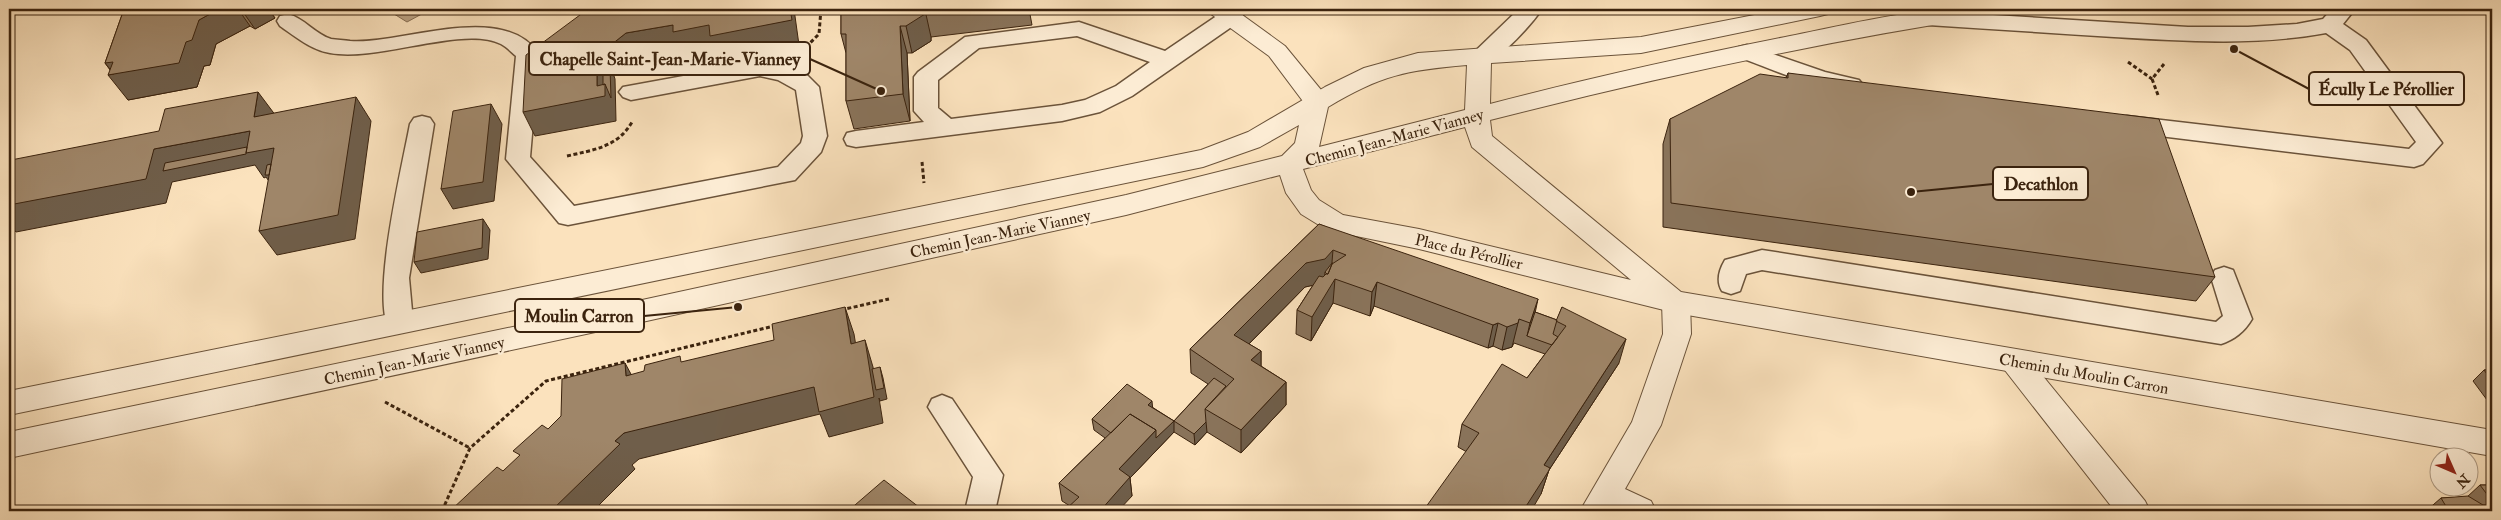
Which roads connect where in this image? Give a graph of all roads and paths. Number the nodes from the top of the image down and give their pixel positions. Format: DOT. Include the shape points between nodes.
graph roads {
  1 [pos="1531,9"];
  2 [pos="1820,9"];
  3 [pos="1988,9"];
  4 [pos="1226,13"];
  5 [pos="2337,17"];
  6 [pos="1927,18"];
  7 [pos="288,21"];
  8 [pos="1747,52"];
  9 [pos="1479,58"];
  10 [pos="1167,60"];
  11 [pos="1877,90"];
  12 [pos="631,92"];
  13 [pos="1317,102"];
  14 [pos="1479,115"];
  15 [pos="2107,122"];
  16 [pos="422,124"];
  17 [pos="946,128"];
  18 [pos="920,131"];
  19 [pos="856,139"];
  20 [pos="567,156"];
  21 [pos="1289,165"];
  22 [pos="926,213"];
  23 [pos="2224,276"];
  24 [pos="1731,284"];
  25 [pos="889,299"];
  26 [pos="1676,302"];
  27 [pos="832,312"];
  28 [pos="399,322"];
  29 [pos="775,326"];
  30 [pos="2014,361"];
  31 [pos="359,371"];
  32 [pos="9,402"];
  33 [pos="942,407"];
  34 [pos="2492,443"];
  35 [pos="9,445"];
  36 [pos="470,448"];
  37 [pos="1601,503"];
  38 [pos="442,511"];
  39 [pos="980,511"];
  40 [pos="1640,511"];
  41 [pos="2134,511"];
  1 -- 9 [label="lane"];
  2 -- 9 [label="street, Chemin Jean-Marie Vianney" via="1641,45"];
  3 -- 6 [label="street, Chemin Jean-Marie Vianney"];
  4 -- 10 [label="lane"];
  4 -- 13 [label="street" via="1278,51"];
  5 -- 6 [label="lane" via="2297,31 2188,34"];
  5 -- 15 [label="lane" via="2430,143 2414,158"];
  6 -- 8 [label="street, Chemin Jean-Marie Vianney"];
  7 -- 12 [label="lane" via="318,42 331,46 366,48 477,33 507,38 520,44 528,54 518,159 568,216 786,174 812,146 815,136 807,87 783,72 760,69"];
  8 -- 11 [label="lane" via="1820,78"];
  8 -- 14 [label="street, Chemin Jean-Marie Vianney"];
  9 -- 13 [label="street, Chemin Jean-Marie Vianney" via="1391,66 1357,79"];
  9 -- 14 [label="street"];
  10 -- 17 [label="lane" via="1124,91 1092,106"];
  10 -- 17 [label="lane" via="1079,28 973,42 926,78 926,111"];
  12 -- 20 [label="path" via="632,123 618,141 600,149"];
  13 -- 21 [label="street" via="1307,146"];
  13 -- 22 [label="street, Chemin Jean-Marie Vianney" via="1258,137 1218,154"];
  14 -- 21 [label="street, Chemin Jean-Marie Vianney"];
  14 -- 26 [label="street" via="1477,131 1481,141"];
  16 -- 28 [label="lane" via="396,278"];
  17 -- 18 [label="lane"];
  18 -- 19 [label="lane"];
  18 -- 22 [label="path"];
  21 -- 26 [label="street, Place du Pérollier" via="1299,193 1310,207 1336,223 1419,239"];
  21 -- 31 [label="street, Chemin Jean-Marie Vianney" via="1126,205"];
  22 -- 28 [label="street, Chemin Jean-Marie Vianney"];
  23 -- 24 [label="lane" via="2238,319 2221,333 1762,260 1734,267"];
  25 -- 27 [label="path"];
  26 -- 30 [label="street, Chemin du Moulin Carron"];
  26 -- 37 [label="street" via="1677,334 1646,425"];
  28 -- 32 [label="street, Chemin Jean-Marie Vianney"];
  29 -- 36 [label="path" via="546,381"];
  30 -- 34 [label="street, Chemin du Moulin Carron"];
  30 -- 41 [label="street"];
  31 -- 35 [label="street, Chemin Jean-Marie Vianney"];
  31 -- 36 [label="path" via="384,402"];
  33 -- 39 [label="lane" via="988,475"];
  36 -- 38 [label="path"];
  37 -- 40 [label="street"];
}
